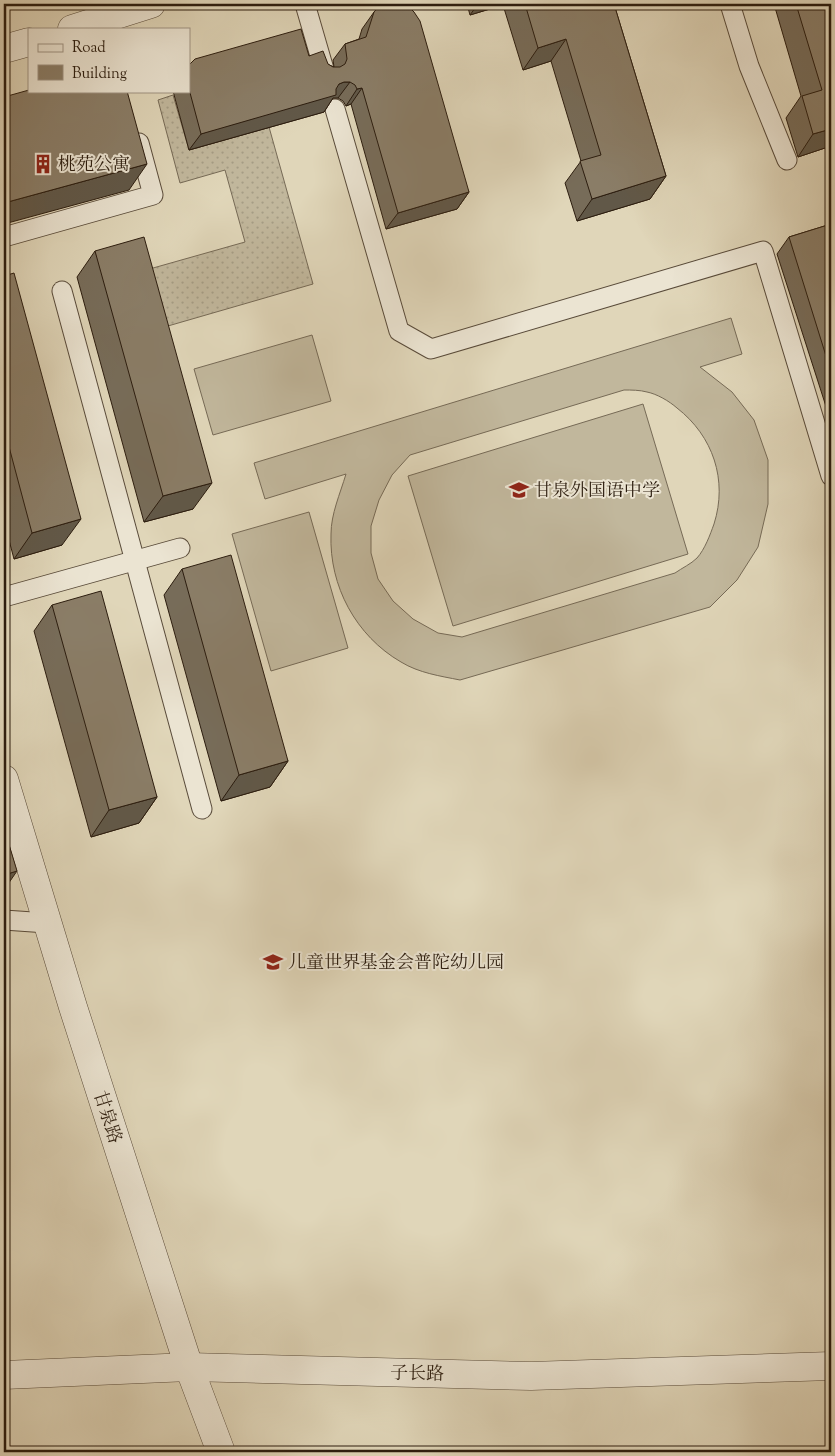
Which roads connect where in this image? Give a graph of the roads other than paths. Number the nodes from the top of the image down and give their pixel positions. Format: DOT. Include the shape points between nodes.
graph roads {
  1 [pos="151,4"];
  2 [pos="305,4"];
  3 [pos="730,4"];
  4 [pos="107,24"];
  5 [pos="79,28"];
  6 [pos="28,42"];
  7 [pos="4,49"];
  8 [pos="325,74"];
  9 [pos="335,108"];
  10 [pos="135,129"];
  11 [pos="787,160"];
  12 [pos="4,237"];
  13 [pos="62,291"];
  14 [pos="831,476"];
  15 [pos="180,548"];
  16 [pos="135,560"];
  17 [pos="4,597"];
  18 [pos="4,779"];
  19 [pos="202,809"];
  20 [pos="4,920"];
  21 [pos="47,923"];
  22 [pos="831,1366"];
  23 [pos="189,1367"];
  24 [pos="4,1376"];
  25 [pos="221,1452"];
  1 -- 4 [label="street"];
  2 -- 8 [label="lane"];
  3 -- 11 [label="lane" via="749,66"];
  4 -- 5 [label="street"];
  6 -- 7 [label="street"];
  9 -- 14 [label="lane" via="399,331 431,348 764,251"];
  10 -- 12 [label="lane" via="153,195"];
  13 -- 16 [label="lane"];
  15 -- 16 [label="lane"];
  16 -- 17 [label="lane"];
  16 -- 19 [label="lane"];
  18 -- 21 [label="street, 甘泉路"];
  20 -- 21 [label="lane"];
  21 -- 23 [label="street, 甘泉路"];
  22 -- 23 [label="street, 子长路" via="532,1376"];
  23 -- 24 [label="street, 子长路"];
  23 -- 25 [label="street, 甘泉路"];
}
